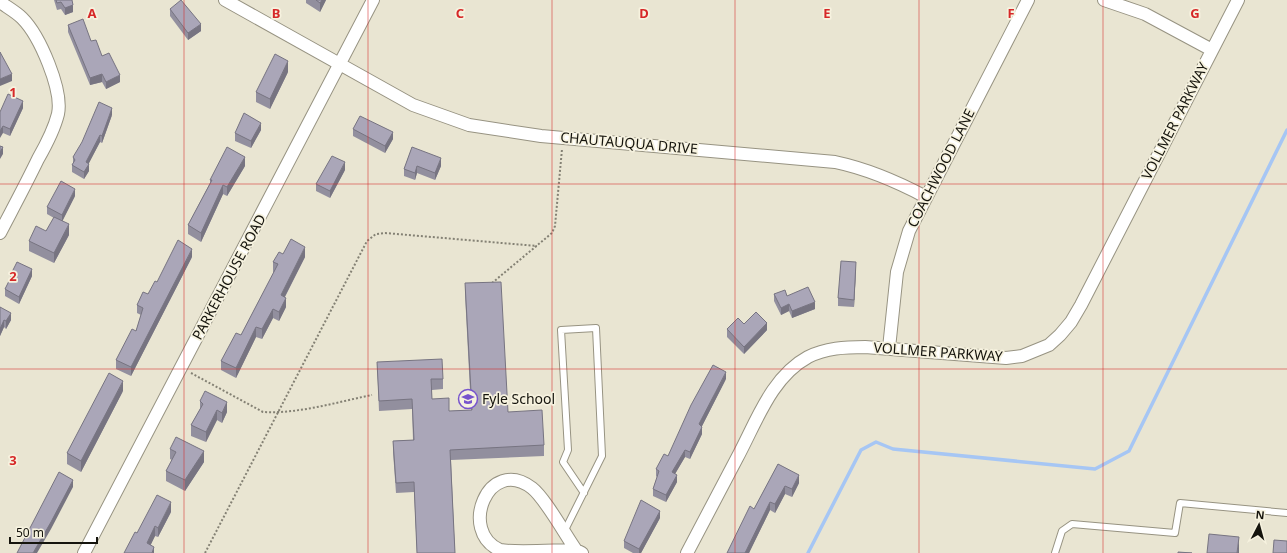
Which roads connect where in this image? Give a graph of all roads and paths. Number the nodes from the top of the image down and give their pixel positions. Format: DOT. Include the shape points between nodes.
graph roads {
  1 [pos="226,0"];
  2 [pos="373,0"];
  3 [pos="1028,0"];
  4 [pos="1104,0"];
  5 [pos="1238,0"];
  6 [pos="0,2"];
  7 [pos="1212,50"];
  8 [pos="339,65"];
  9 [pos="563,138"];
  10 [pos="926,198"];
  11 [pos="0,233"];
  12 [pos="537,246"];
  13 [pos="487,288"];
  14 [pos="889,348"];
  15 [pos="181,368"];
  16 [pos="372,396"];
  17 [pos="277,413"];
  18 [pos="584,493"];
  19 [pos="1287,514"];
  20 [pos="564,532"];
  21 [pos="579,552"];
  22 [pos="84,553"];
  23 [pos="205,553"];
  24 [pos="687,553"];
  25 [pos="1055,553"];
  1 -- 8 [label="street, CHAUTAUQUA DRIVE"];
  2 -- 8 [label="street, PARKERHOUSE ROAD"];
  3 -- 10 [label="street, COACHWOOD LANE"];
  4 -- 7 [label="street" via="1145,14"];
  5 -- 7 [label="street, VOLLMER PARKWAY"];
  6 -- 11 [label="street" via="22,18 33,32 48,64 58,106 50,136"];
  7 -- 14 [label="street, VOLLMER PARKWAY" via="1081,305 1060,335 1037,351 1006,358"];
  8 -- 9 [label="street, CHAUTAUQUA DRIVE" via="412,105 451,120 490,129"];
  8 -- 15 [label="street, PARKERHOUSE ROAD"];
  9 -- 10 [label="street, CHAUTAUQUA DRIVE" via="835,162 872,171"];
  9 -- 12 [label="path" via="555,226 552,233"];
  10 -- 14 [label="street, COACHWOOD LANE" via="909,231 897,272"];
  12 -- 13 [label="path"];
  12 -- 17 [label="path" via="376,234 367,241"];
  14 -- 24 [label="street, VOLLMER PARKWAY" via="841,347 823,351 808,357 783,378 764,406"];
  15 -- 17 [label="path" via="263,412"];
  15 -- 22 [label="street, PARKERHOUSE ROAD"];
  16 -- 17 [label="path"];
  17 -- 23 [label="path"];
  18 -- 18 [label="lane" via="563,462 568,450 561,330 596,328 602,456"];
  18 -- 20 [label="lane"];
  19 -- 25 [label="lane" via="1180,503 1176,533 1072,524 1062,531"];
  20 -- 21 [label="street"];
  20 -- 21 [label="street" via="533,489 516,480 498,483 485,493 480,510 480,528 487,539 500,550"];
}
